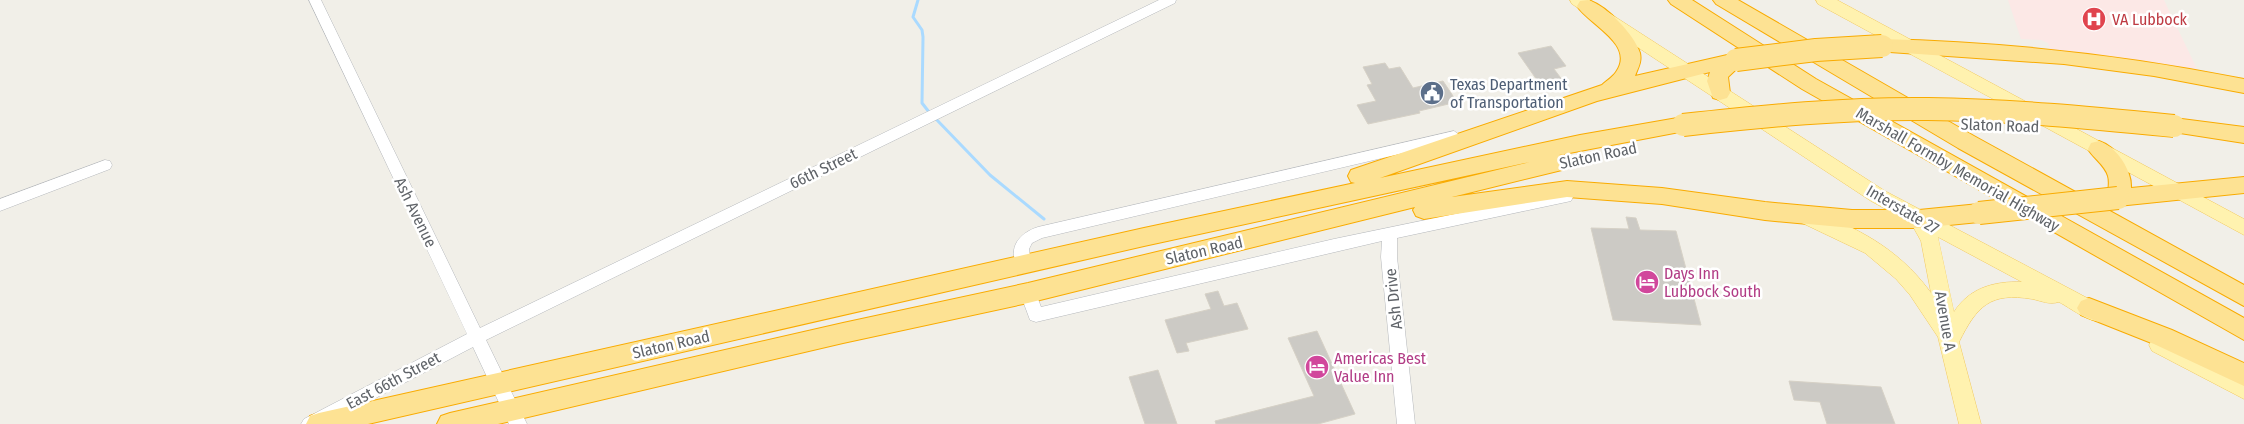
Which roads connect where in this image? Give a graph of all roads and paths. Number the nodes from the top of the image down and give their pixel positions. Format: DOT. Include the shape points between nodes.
graph roads {
  1 [pos="315,0"];
  2 [pos="1170,0"];
  3 [pos="1663,0"];
  4 [pos="1678,0"];
  5 [pos="1723,0"];
  6 [pos="1824,0"];
  7 [pos="1582,3"];
  8 [pos="1908,46"];
  9 [pos="1736,60"];
  10 [pos="1686,70"];
  11 [pos="1809,84"];
  12 [pos="2244,86"];
  13 [pos="1607,92"];
  14 [pos="1720,93"];
  15 [pos="1543,112"];
  16 [pos="1687,132"];
  17 [pos="2177,132"];
  18 [pos="2244,136"];
  19 [pos="2244,148"];
  20 [pos="2099,149"];
  21 [pos="104,165"];
  22 [pos="2244,185"];
  23 [pos="1600,192"];
  24 [pos="2180,193"];
  25 [pos="2064,196"];
  26 [pos="2118,198"];
  27 [pos="0,205"];
  28 [pos="1801,214"];
  29 [pos="1919,219"];
  30 [pos="2244,228"];
  31 [pos="1282,231"];
  32 [pos="1390,233"];
  33 [pos="1144,237"];
  34 [pos="1023,264"];
  35 [pos="2244,278"];
  36 [pos="1028,293"];
  37 [pos="2244,296"];
  38 [pos="2089,308"];
  39 [pos="2244,330"];
  40 [pos="477,337"];
  41 [pos="1950,342"];
  42 [pos="2244,375"];
  43 [pos="499,384"];
  44 [pos="2244,390"];
  45 [pos="514,417"];
  46 [pos="310,424"];
  47 [pos="319,424"];
  48 [pos="450,424"];
  49 [pos="1406,424"];
  50 [pos="1970,424"];
  1 -- 40 [label="street, Ash Avenue"];
  2 -- 40 [label="street, 66th Street"];
  3 -- 11 [label="highway"];
  4 -- 11 [label="highway, Marshall Formby Memorial Highway"];
  5 -- 25 [label="highway, Marshall Formby Memorial Highway"];
  6 -- 8 [label="main road"];
  7 -- 10 [label="main road, Interstate 27"];
  7 -- 13 [label="highway" via="1615,29 1628,47 1629,66 1625,75"];
  8 -- 9 [label="highway, bridge" via="1816,50"];
  8 -- 12 [label="highway" via="2088,59"];
  8 -- 20 [label="main road"];
  9 -- 10 [label="highway"];
  9 -- 14 [label="highway" via="1719,72 1716,81"];
  10 -- 13 [label="highway"];
  10 -- 14 [label="main road, Interstate 27"];
  11 -- 39 [label="highway, Marshall Formby Memorial Highway"];
  13 -- 15 [label="highway"];
  14 -- 29 [label="main road, Interstate 27" via="1832,168"];
  15 -- 33 [label="highway" via="1413,160"];
  15 -- 34 [label="street" via="1413,148 1038,233 1027,239 1021,248"];
  16 -- 17 [label="highway, Slaton Road" via="1956,122"];
  16 -- 31 [label="highway, Slaton Road"];
  16 -- 33 [label="highway, Slaton Road" via="1571,145"];
  17 -- 18 [label="highway"];
  17 -- 19 [label="highway"];
  20 -- 24 [label="main road"];
  20 -- 26 [label="highway" via="2121,176"];
  21 -- 27 [label="street"];
  22 -- 24 [label="highway"];
  23 -- 28 [label="highway" via="1662,196"];
  23 -- 31 [label="highway" via="1567,190 1482,200"];
  23 -- 32 [label="street, Slaton Road"];
  24 -- 26 [label="highway"];
  24 -- 30 [label="main road"];
  25 -- 35 [label="highway" via="2125,219"];
  25 -- 37 [label="highway, Marshall Formby Memorial Highway"];
  26 -- 29 [label="highway, bridge"];
  28 -- 29 [label="highway" via="1852,219"];
  28 -- 41 [label="main road" via="1841,230 1889,259 1911,280"];
  29 -- 38 [label="main road, Interstate 27"];
  29 -- 41 [label="main road, Avenue A" via="1931,241"];
  31 -- 36 [label="highway, Slaton Road"];
  32 -- 36 [label="street, Slaton Road" via="1036,315"];
  32 -- 49 [label="street, Ash Drive" via="1389,257"];
  33 -- 34 [label="highway, Slaton Road"];
  34 -- 36 [label="highway"];
  34 -- 43 [label="highway, Slaton Road"];
  36 -- 45 [label="highway, Slaton Road" via="843,333"];
  38 -- 41 [label="main road" via="2034,292 1991,293 1971,304"];
  38 -- 42 [label="highway" via="2163,337"];
  38 -- 44 [label="main road, Interstate 27"];
  40 -- 43 [label="street, Ash Avenue"];
  40 -- 46 [label="street, East 66th Street"];
  41 -- 50 [label="main road, Avenue A"];
  43 -- 45 [label="street, Ash Avenue"];
  43 -- 47 [label="highway, Slaton Road"];
  45 -- 48 [label="highway, Slaton Road"];
}
